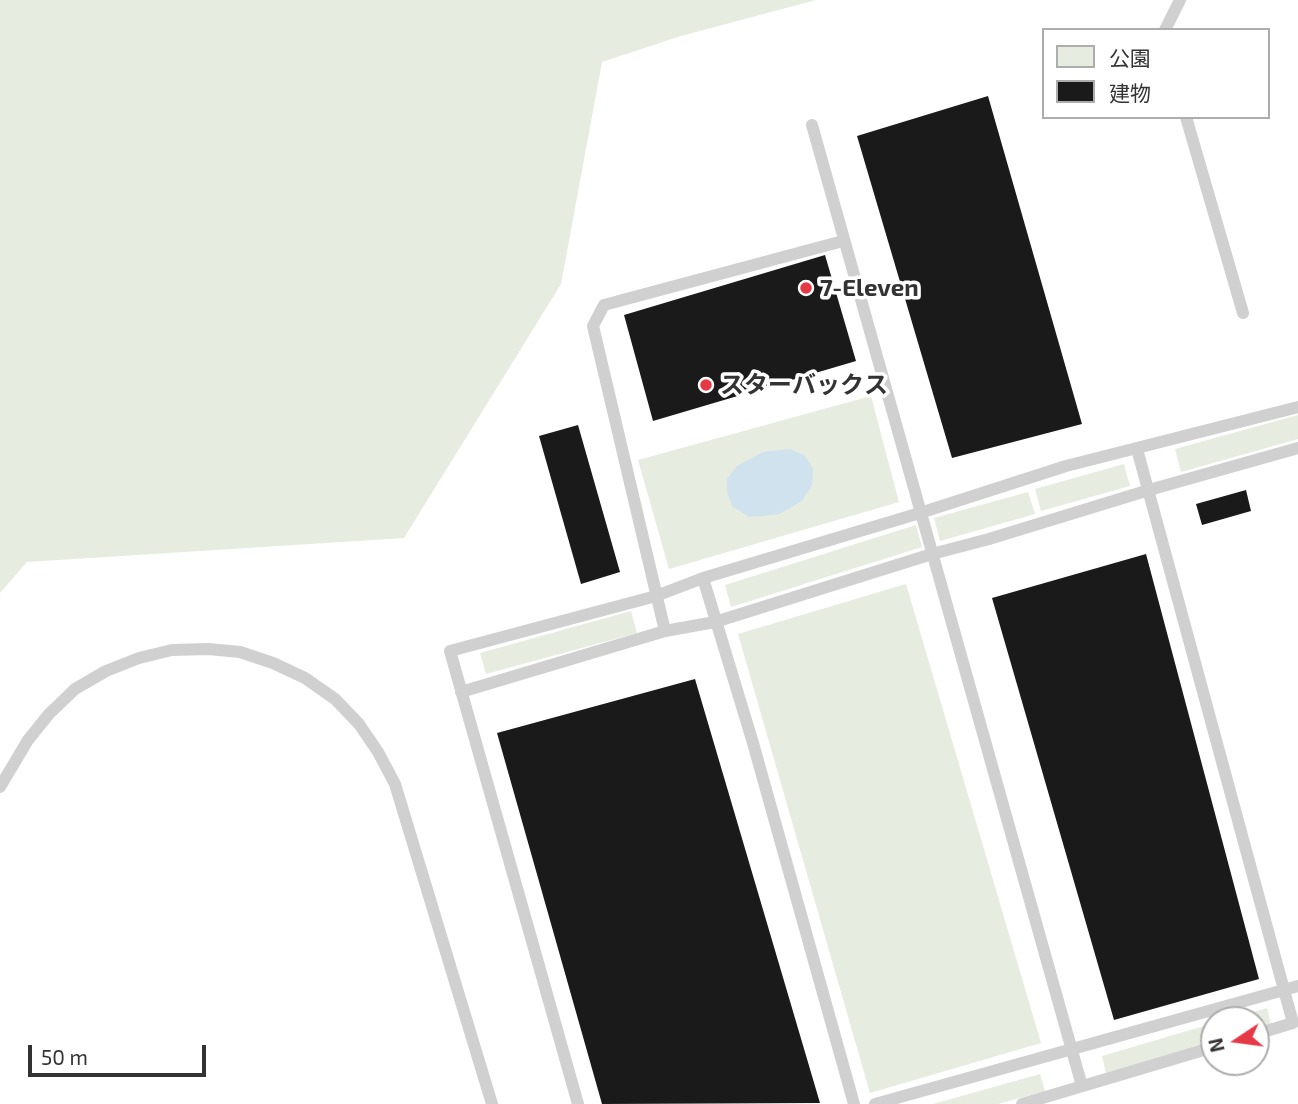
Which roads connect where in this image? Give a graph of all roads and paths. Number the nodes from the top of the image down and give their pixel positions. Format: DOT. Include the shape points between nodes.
graph roads {
  1 [pos="1180,0"];
  2 [pos="1166,28"];
  3 [pos="1187,119"];
  4 [pos="812,125"];
  5 [pos="843,241"];
  6 [pos="1243,313"];
  7 [pos="1298,407"];
  8 [pos="1298,448"];
  9 [pos="1137,449"];
  10 [pos="1149,489"];
  11 [pos="920,513"];
  12 [pos="933,554"];
  13 [pos="703,578"];
  14 [pos="656,596"];
  15 [pos="715,622"];
  16 [pos="665,631"];
  17 [pos="461,692"];
  18 [pos="0,787"];
  19 [pos="1298,986"];
  20 [pos="1283,989"];
  21 [pos="1295,1022"];
  22 [pos="1270,1030"];
  23 [pos="1070,1049"];
  24 [pos="1200,1050"];
  25 [pos="1082,1086"];
  26 [pos="492,1104"];
  27 [pos="578,1104"];
  28 [pos="853,1104"];
  29 [pos="876,1104"];
  30 [pos="1022,1104"];
  1 -- 2 [label="lane"];
  3 -- 6 [label="lane"];
  4 -- 5 [label="lane"];
  5 -- 11 [label="lane"];
  5 -- 14 [label="lane" via="604,305 593,326"];
  7 -- 9 [label="lane"];
  8 -- 10 [label="lane"];
  9 -- 10 [label="lane"];
  9 -- 11 [label="lane" via="1066,466"];
  10 -- 12 [label="lane"];
  10 -- 20 [label="lane"];
  11 -- 12 [label="lane"];
  11 -- 13 [label="lane"];
  12 -- 15 [label="lane"];
  12 -- 23 [label="lane"];
  13 -- 14 [label="lane"];
  13 -- 15 [label="lane"];
  14 -- 16 [label="lane"];
  14 -- 17 [label="lane" via="450,651"];
  15 -- 16 [label="lane"];
  15 -- 28 [label="lane"];
  16 -- 17 [label="lane"];
  17 -- 27 [label="lane"];
  18 -- 26 [label="lane" via="28,740 75,689 139,658 172,650 219,650 251,656 305,678 359,724 395,783"];
  19 -- 20 [label="lane"];
  20 -- 21 [label="lane"];
  20 -- 23 [label="lane"];
  21 -- 22 [label="lane"];
  23 -- 25 [label="lane"];
  23 -- 29 [label="lane"];
  24 -- 25 [label="lane"];
  25 -- 30 [label="lane"];
}
